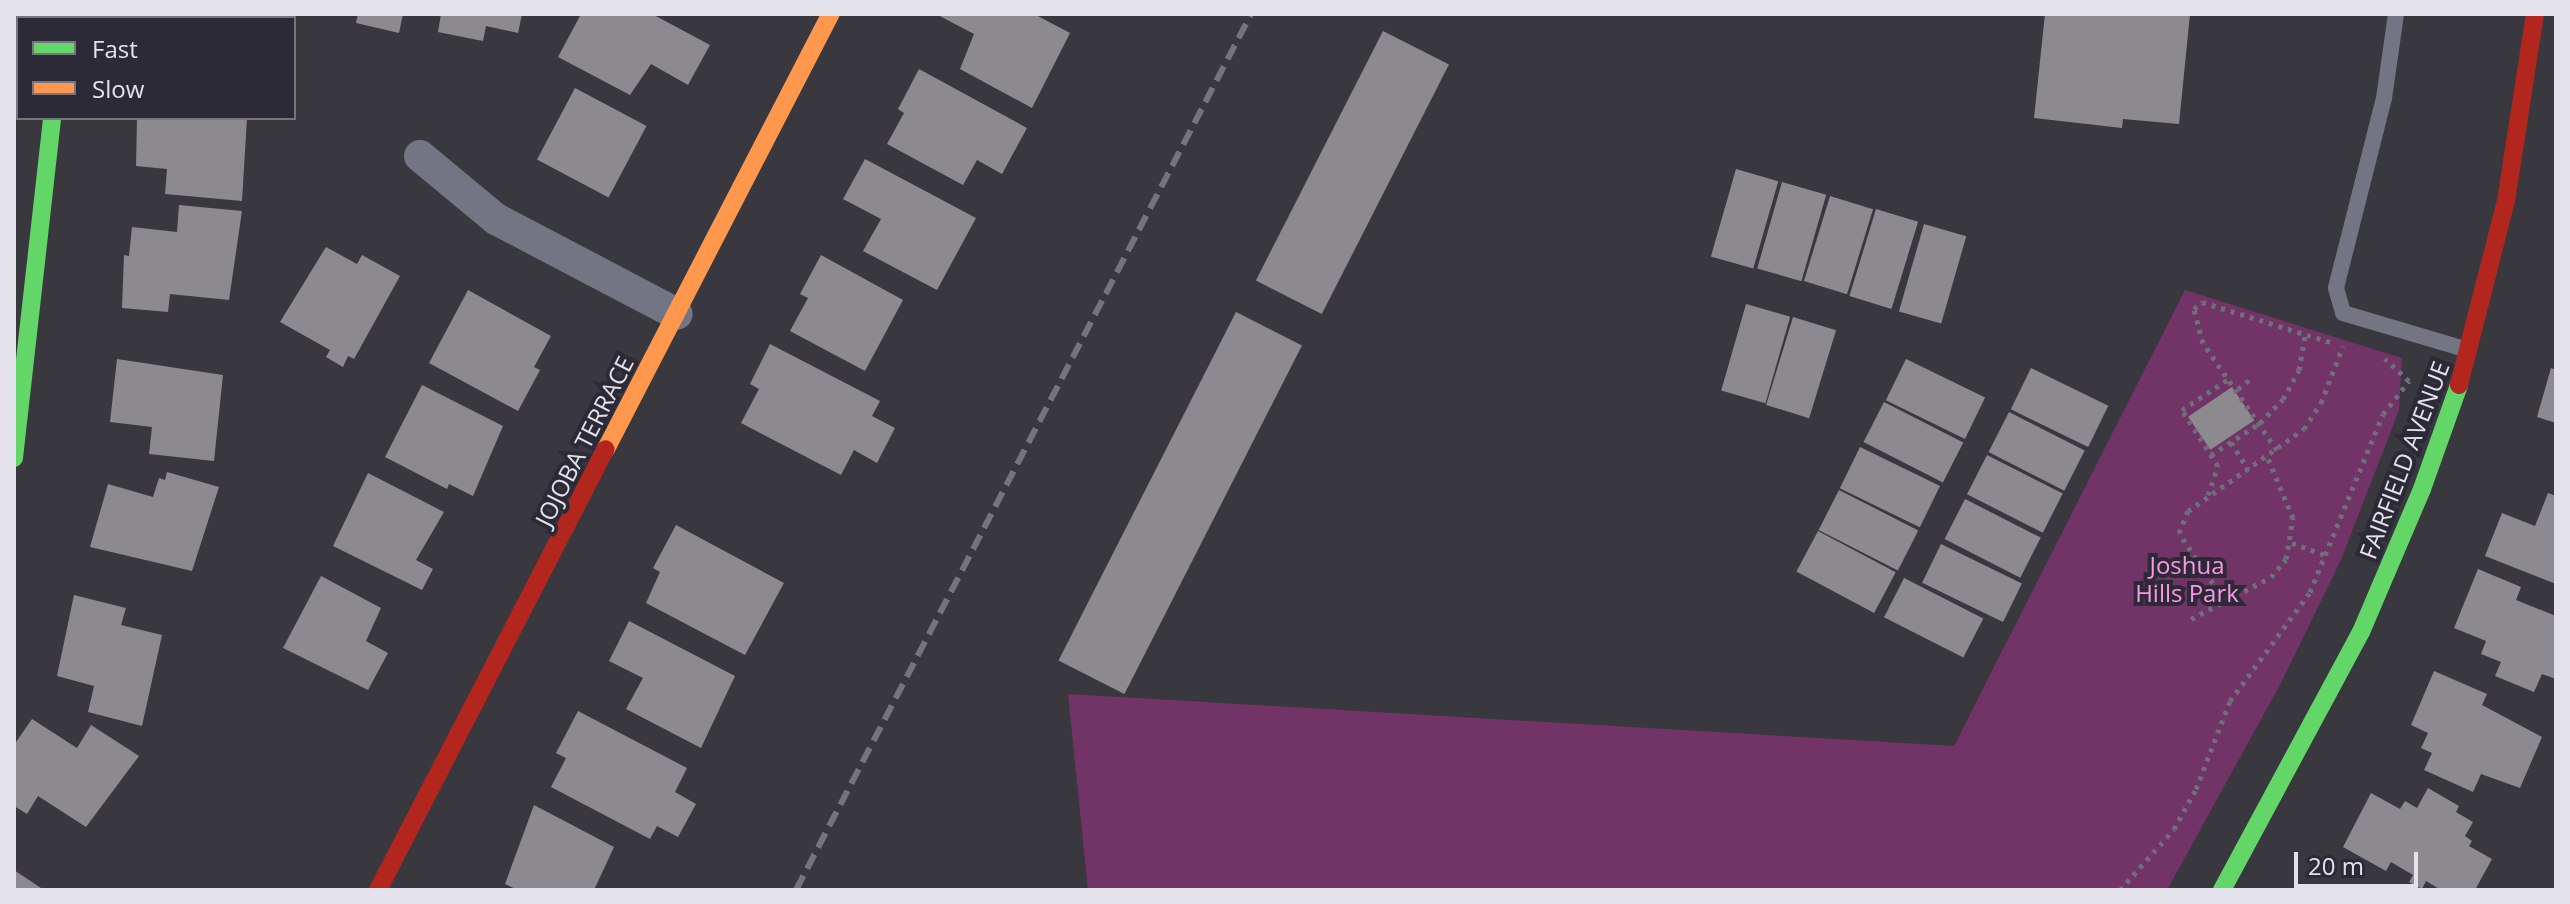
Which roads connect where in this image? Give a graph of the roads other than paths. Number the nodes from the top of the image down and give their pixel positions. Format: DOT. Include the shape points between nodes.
graph roads {
  1 [pos="831,14"];
  2 [pos="2396,14"];
  3 [pos="2535,14"];
  4 [pos="52,120"];
  5 [pos="420,156"];
  6 [pos="23,308"];
  7 [pos="677,314"];
  8 [pos="2471,351"];
  9 [pos="14,458"];
  10 [pos="378,890"];
  11 [pos="2222,890"];
  1 -- 7 [label="street, JOJOBA TERRACE"];
  2 -- 8 [label="lane" via="2384,98 2336,288 2343,313"];
  3 -- 8 [label="street, FAIRFIELD AVENUE" via="2506,201"];
  4 -- 6 [label="street"];
  5 -- 7 [label="street" via="496,219"];
  6 -- 9 [label="street"];
  7 -- 10 [label="street, JOJOBA TERRACE"];
  8 -- 11 [label="street, FAIRFIELD AVENUE" via="2422,489 2361,632"];
}
